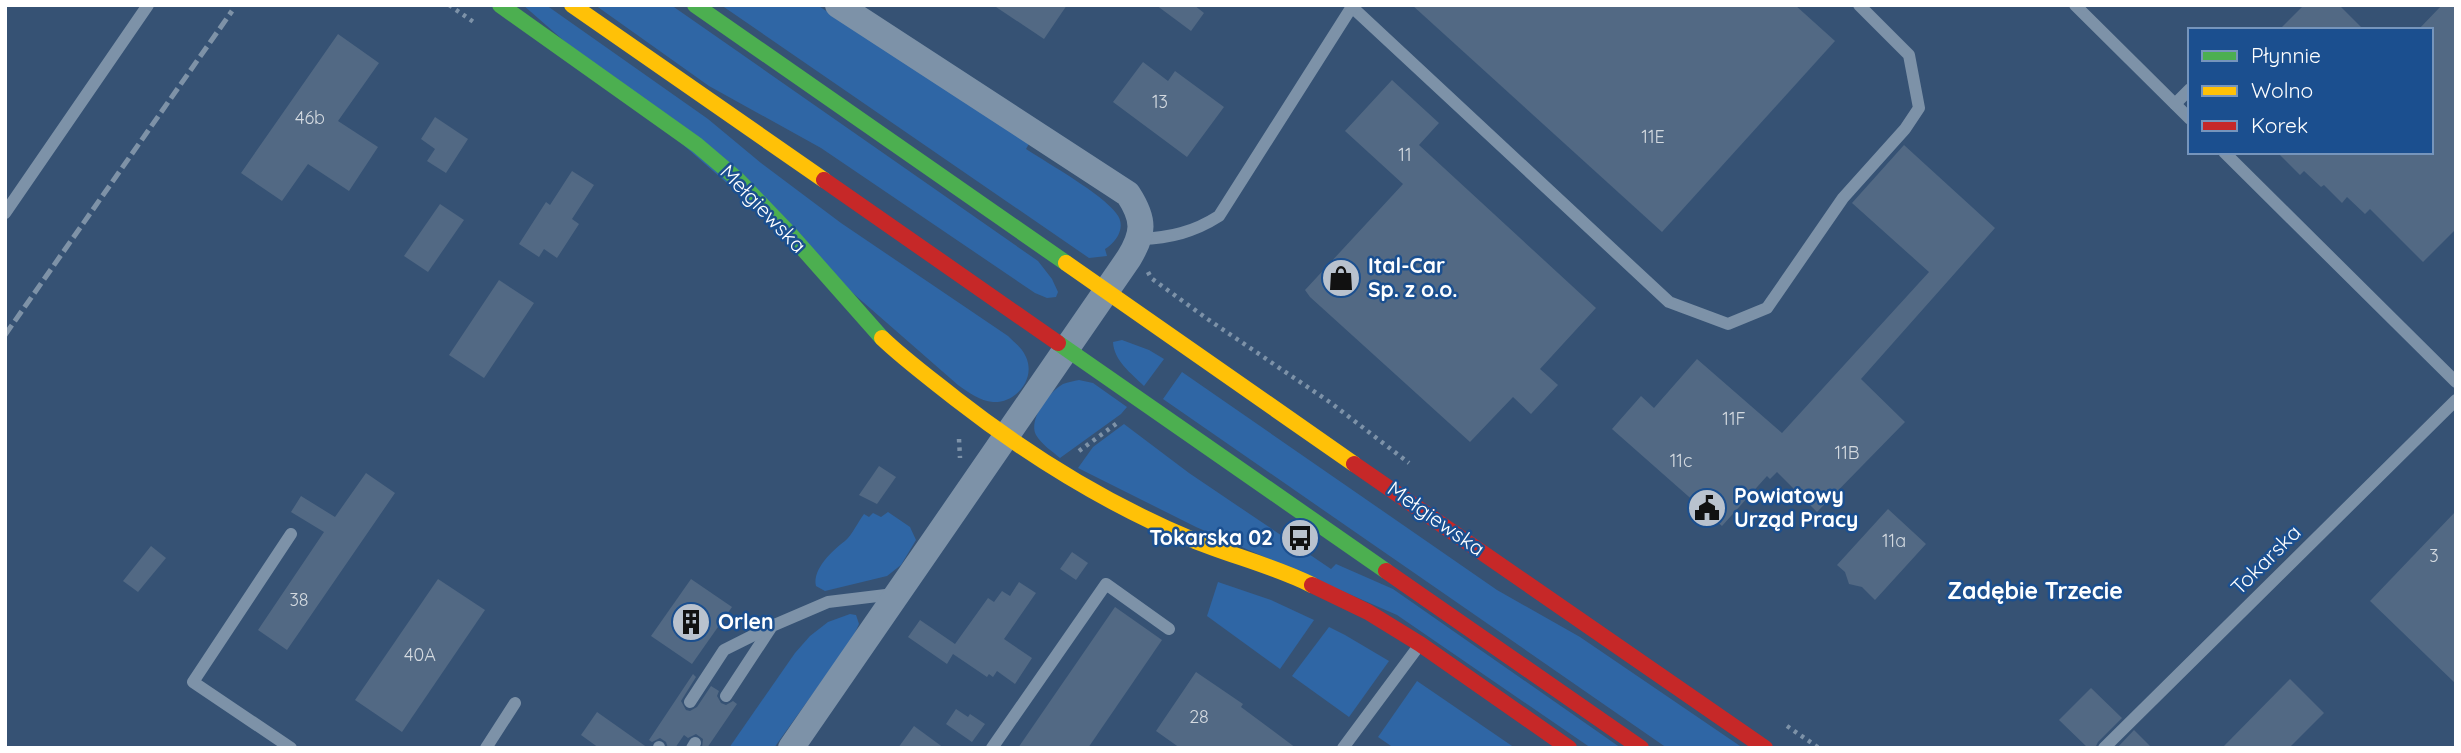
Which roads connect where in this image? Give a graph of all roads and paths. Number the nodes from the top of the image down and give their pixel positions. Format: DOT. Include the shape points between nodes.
graph roads {
  1 [pos="148,5"];
  2 [pos="500,5"];
  3 [pos="572,5"];
  4 [pos="695,5"];
  5 [pos="838,5"];
  6 [pos="1859,5"];
  7 [pos="2075,5"];
  8 [pos="1352,6"];
  9 [pos="2188,91"];
  10 [pos="2175,104"];
  11 [pos="2188,116"];
  12 [pos="2226,154"];
  13 [pos="5,213"];
  14 [pos="1140,239"];
  15 [pos="1107,290"];
  16 [pos="1206,318"];
  17 [pos="1067,348"];
  18 [pos="2456,382"];
  19 [pos="2456,400"];
  20 [pos="1007,436"];
  21 [pos="1416,469"];
  22 [pos="290,534"];
  23 [pos="898,594"];
  24 [pos="772,626"];
  25 [pos="1169,629"];
  26 [pos="1420,644"];
  27 [pos="726,696"];
  28 [pos="690,702"];
  29 [pos="515,703"];
  30 [pos="1785,725"];
  31 [pos="291,748"];
  32 [pos="486,748"];
  33 [pos="791,748"];
  34 [pos="992,748"];
  35 [pos="1343,748"];
  36 [pos="1569,748"];
  37 [pos="1642,748"];
  38 [pos="1765,748"];
  39 [pos="1819,748"];
  40 [pos="2104,748"];
  1 -- 13 [label="lane"];
  2 -- 20 [label="main road, Mełgiewska" via="697,145 737,179 901,357"];
  3 -- 17 [label="main road"];
  4 -- 15 [label="main road, Mełgiewska"];
  5 -- 14 [label="street" via="1128,194 1141,220"];
  6 -- 8 [label="lane" via="1909,55 1919,108 1843,198 1767,308 1728,324 1669,302"];
  7 -- 10 [label="lane"];
  8 -- 14 [label="lane" via="1219,216 1188,232"];
  9 -- 10 [label="lane"];
  10 -- 11 [label="lane"];
  12 -- 18 [label="lane"];
  14 -- 15 [label="street"];
  15 -- 17 [label="street"];
  15 -- 38 [label="main road, Mełgiewska"];
  16 -- 21 [label="path" via="1331,403"];
  17 -- 20 [label="street"];
  17 -- 37 [label="main road"];
  19 -- 40 [label="lane, Tokarska"];
  20 -- 23 [label="street"];
  20 -- 26 [label="main road, Mełgiewska" via="1116,505 1194,541 1316,586"];
  22 -- 31 [label="lane" via="193,682"];
  23 -- 24 [label="lane" via="828,602"];
  23 -- 33 [label="street"];
  24 -- 27 [label="lane"];
  24 -- 28 [label="lane" via="724,650"];
  25 -- 34 [label="lane" via="1106,584"];
  26 -- 35 [label="lane"];
  26 -- 36 [label="main road, Mełgiewska"];
  29 -- 32 [label="lane"];
  30 -- 39 [label="path"];
}
